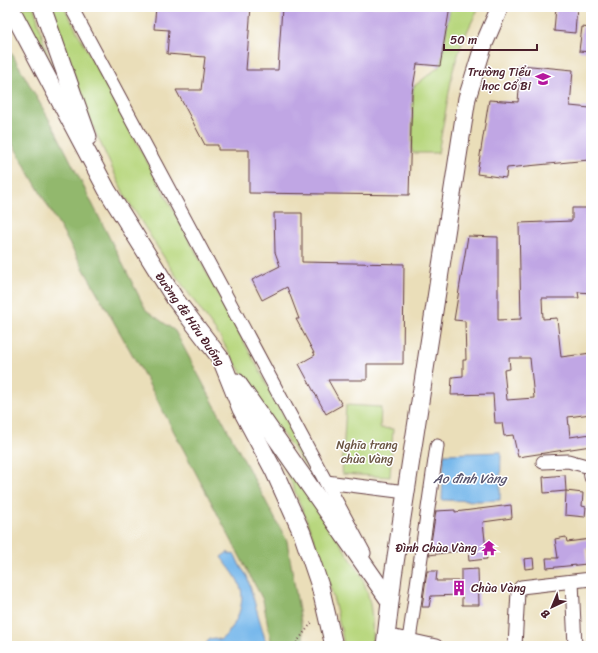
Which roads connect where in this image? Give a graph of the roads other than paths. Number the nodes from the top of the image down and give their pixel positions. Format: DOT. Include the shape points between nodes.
graph roads {
  1 [pos="10,7"];
  2 [pos="42,7"];
  3 [pos="71,7"];
  4 [pos="500,7"];
  5 [pos="107,190"];
  6 [pos="221,359"];
  7 [pos="437,446"];
  8 [pos="543,462"];
  9 [pos="591,477"];
  10 [pos="326,482"];
  11 [pos="406,492"];
  12 [pos="591,579"];
  13 [pos="572,582"];
  14 [pos="389,600"];
  15 [pos="386,640"];
  16 [pos="409,640"];
  17 [pos="334,646"];
  18 [pos="436,646"];
  19 [pos="515,646"];
  20 [pos="575,646"];
  1 -- 5 [label="main road, Đường đê Hữu Đuống"];
  2 -- 5 [label="main road"];
  3 -- 10 [label="street"];
  4 -- 11 [label="main road" via="479,56 467,98"];
  5 -- 6 [label="main road, Đường đê Hữu Đuống" via="175,299"];
  6 -- 14 [label="main road"];
  6 -- 17 [label="main road, Đường đê Hữu Đuống" via="241,409 302,533 318,580"];
  7 -- 16 [label="street"];
  8 -- 9 [label="street" via="568,461 590,467"];
  10 -- 11 [label="street"];
  10 -- 14 [label="street"];
  11 -- 14 [label="main road"];
  12 -- 13 [label="street"];
  13 -- 19 [label="street" via="523,586 519,589"];
  13 -- 20 [label="street"];
  14 -- 15 [label="main road"];
  15 -- 16 [label="street"];
  16 -- 18 [label="street"];
}
